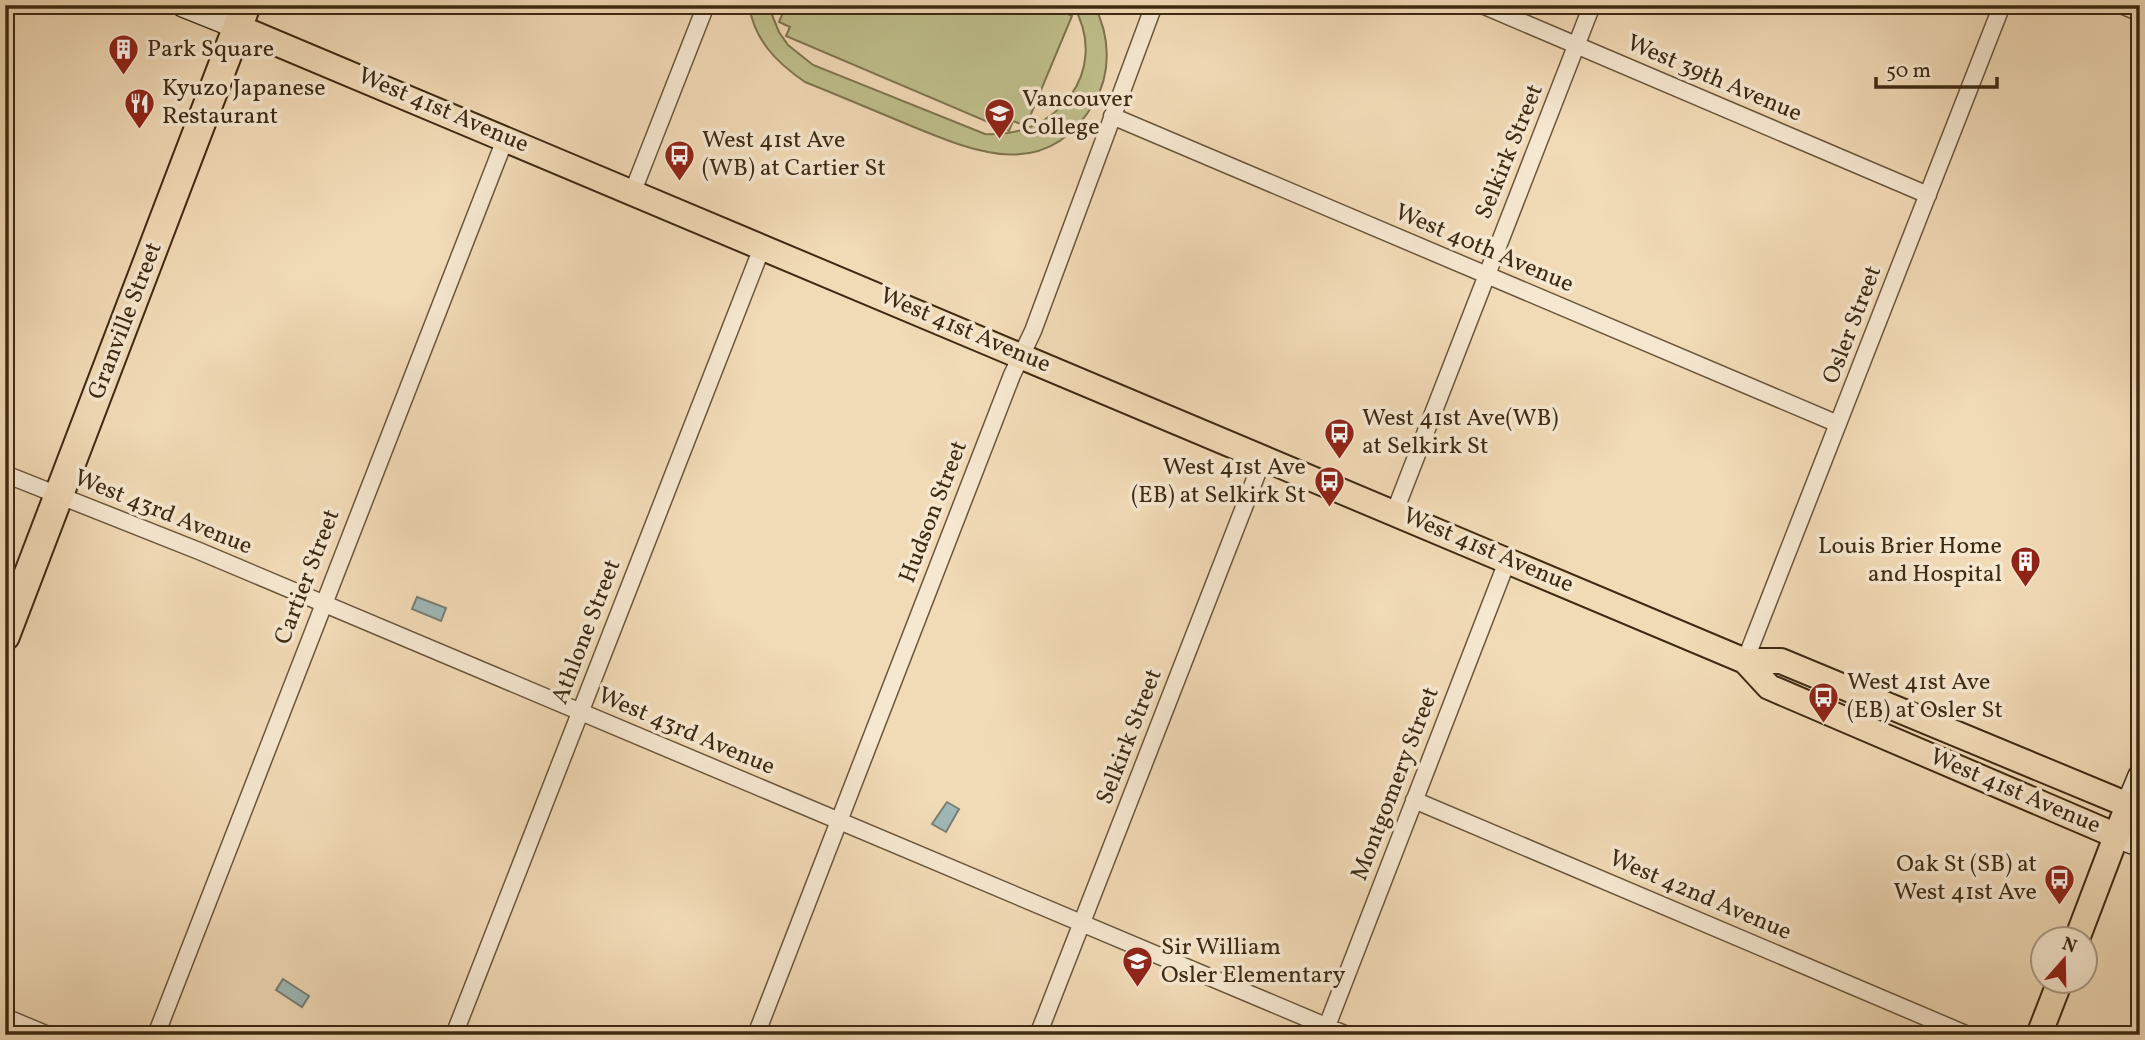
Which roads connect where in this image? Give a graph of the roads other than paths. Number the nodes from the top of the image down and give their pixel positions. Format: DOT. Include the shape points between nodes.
graph roads {
  1 [pos="183,5"];
  2 [pos="706,5"];
  3 [pos="1153,5"];
  4 [pos="1482,5"];
  5 [pos="1592,5"];
  6 [pos="2002,5"];
  7 [pos="2121,5"];
  8 [pos="2140,13"];
  9 [pos="242,16"];
  10 [pos="1576,46"];
  11 [pos="1112,116"];
  12 [pos="506,137"];
  13 [pos="633,191"];
  14 [pos="1928,195"];
  15 [pos="763,245"];
  16 [pos="1486,275"];
  17 [pos="1022,354"];
  18 [pos="1838,424"];
  19 [pos="1264,456"];
  20 [pos="5,474"];
  21 [pos="60,495"];
  22 [pos="1395,511"];
  23 [pos="1508,559"];
  24 [pos="322,603"];
  25 [pos="5,636"];
  26 [pos="1745,661"];
  27 [pos="580,712"];
  28 [pos="2140,776"];
  29 [pos="1415,800"];
  30 [pos="2134,808"];
  31 [pos="839,820"];
  32 [pos="2117,835"];
  33 [pos="2140,845"];
  34 [pos="1082,923"];
  35 [pos="2082,925"];
  36 [pos="2055,995"];
  37 [pos="5,1017"];
  38 [pos="1326,1026"];
  39 [pos="48,1035"];
  40 [pos="156,1035"];
  41 [pos="454,1035"];
  42 [pos="756,1035"];
  43 [pos="1038,1035"];
  44 [pos="1348,1035"];
  45 [pos="1968,1035"];
  46 [pos="2039,1035"];
  1 -- 9 [label="main road, West 41st Avenue"];
  2 -- 13 [label="street"];
  3 -- 11 [label="street, Hudson Street"];
  4 -- 10 [label="street, West 39th Avenue"];
  5 -- 10 [label="street, Selkirk Street"];
  6 -- 14 [label="street, Osler Street"];
  7 -- 8 [label="street"];
  9 -- 12 [label="main road, West 41st Avenue"];
  9 -- 21 [label="highway, Granville Street"];
  10 -- 14 [label="street, West 39th Avenue"];
  10 -- 16 [label="street, Selkirk Street"];
  11 -- 16 [label="street, West 40th Avenue"];
  11 -- 17 [label="street, Hudson Street"];
  12 -- 13 [label="main road, West 41st Avenue"];
  12 -- 24 [label="street, Cartier Street"];
  13 -- 15 [label="main road, West 41st Avenue"];
  14 -- 18 [label="street, Osler Street"];
  15 -- 17 [label="main road, West 41st Avenue"];
  15 -- 27 [label="street, Athlone Street"];
  16 -- 18 [label="street, West 40th Avenue"];
  16 -- 22 [label="street, Selkirk Street"];
  17 -- 19 [label="main road, West 41st Avenue"];
  17 -- 31 [label="street, Hudson Street"];
  18 -- 26 [label="street, Osler Street"];
  19 -- 22 [label="main road, West 41st Avenue"];
  19 -- 34 [label="street, Selkirk Street"];
  20 -- 21 [label="street, West 43rd Avenue"];
  21 -- 24 [label="street, West 43rd Avenue"];
  21 -- 25 [label="highway, Granville Street"];
  22 -- 23 [label="main road, West 41st Avenue"];
  23 -- 26 [label="main road, West 41st Avenue"];
  23 -- 29 [label="street, Montgomery Street"];
  24 -- 27 [label="street, West 43rd Avenue"];
  24 -- 40 [label="street, Cartier Street"];
  26 -- 30 [label="main road, West 41st Avenue" via="1781,661"];
  26 -- 32 [label="main road, West 41st Avenue" via="1769,687"];
  27 -- 31 [label="street, West 43rd Avenue"];
  27 -- 41 [label="street, Athlone Street"];
  28 -- 30 [label="main road"];
  29 -- 38 [label="street, Montgomery Street"];
  29 -- 45 [label="street, West 42nd Avenue"];
  30 -- 32 [label="main road"];
  31 -- 34 [label="street, West 43rd Avenue"];
  31 -- 42 [label="street, Hudson Street"];
  32 -- 33 [label="main road, West 41st Avenue"];
  32 -- 35 [label="main road"];
  34 -- 38 [label="street, West 43rd Avenue"];
  34 -- 43 [label="street, Selkirk Street"];
  36 -- 46 [label="main road"];
  37 -- 39 [label="street"];
  38 -- 44 [label="street, West 43rd Avenue"];
}
